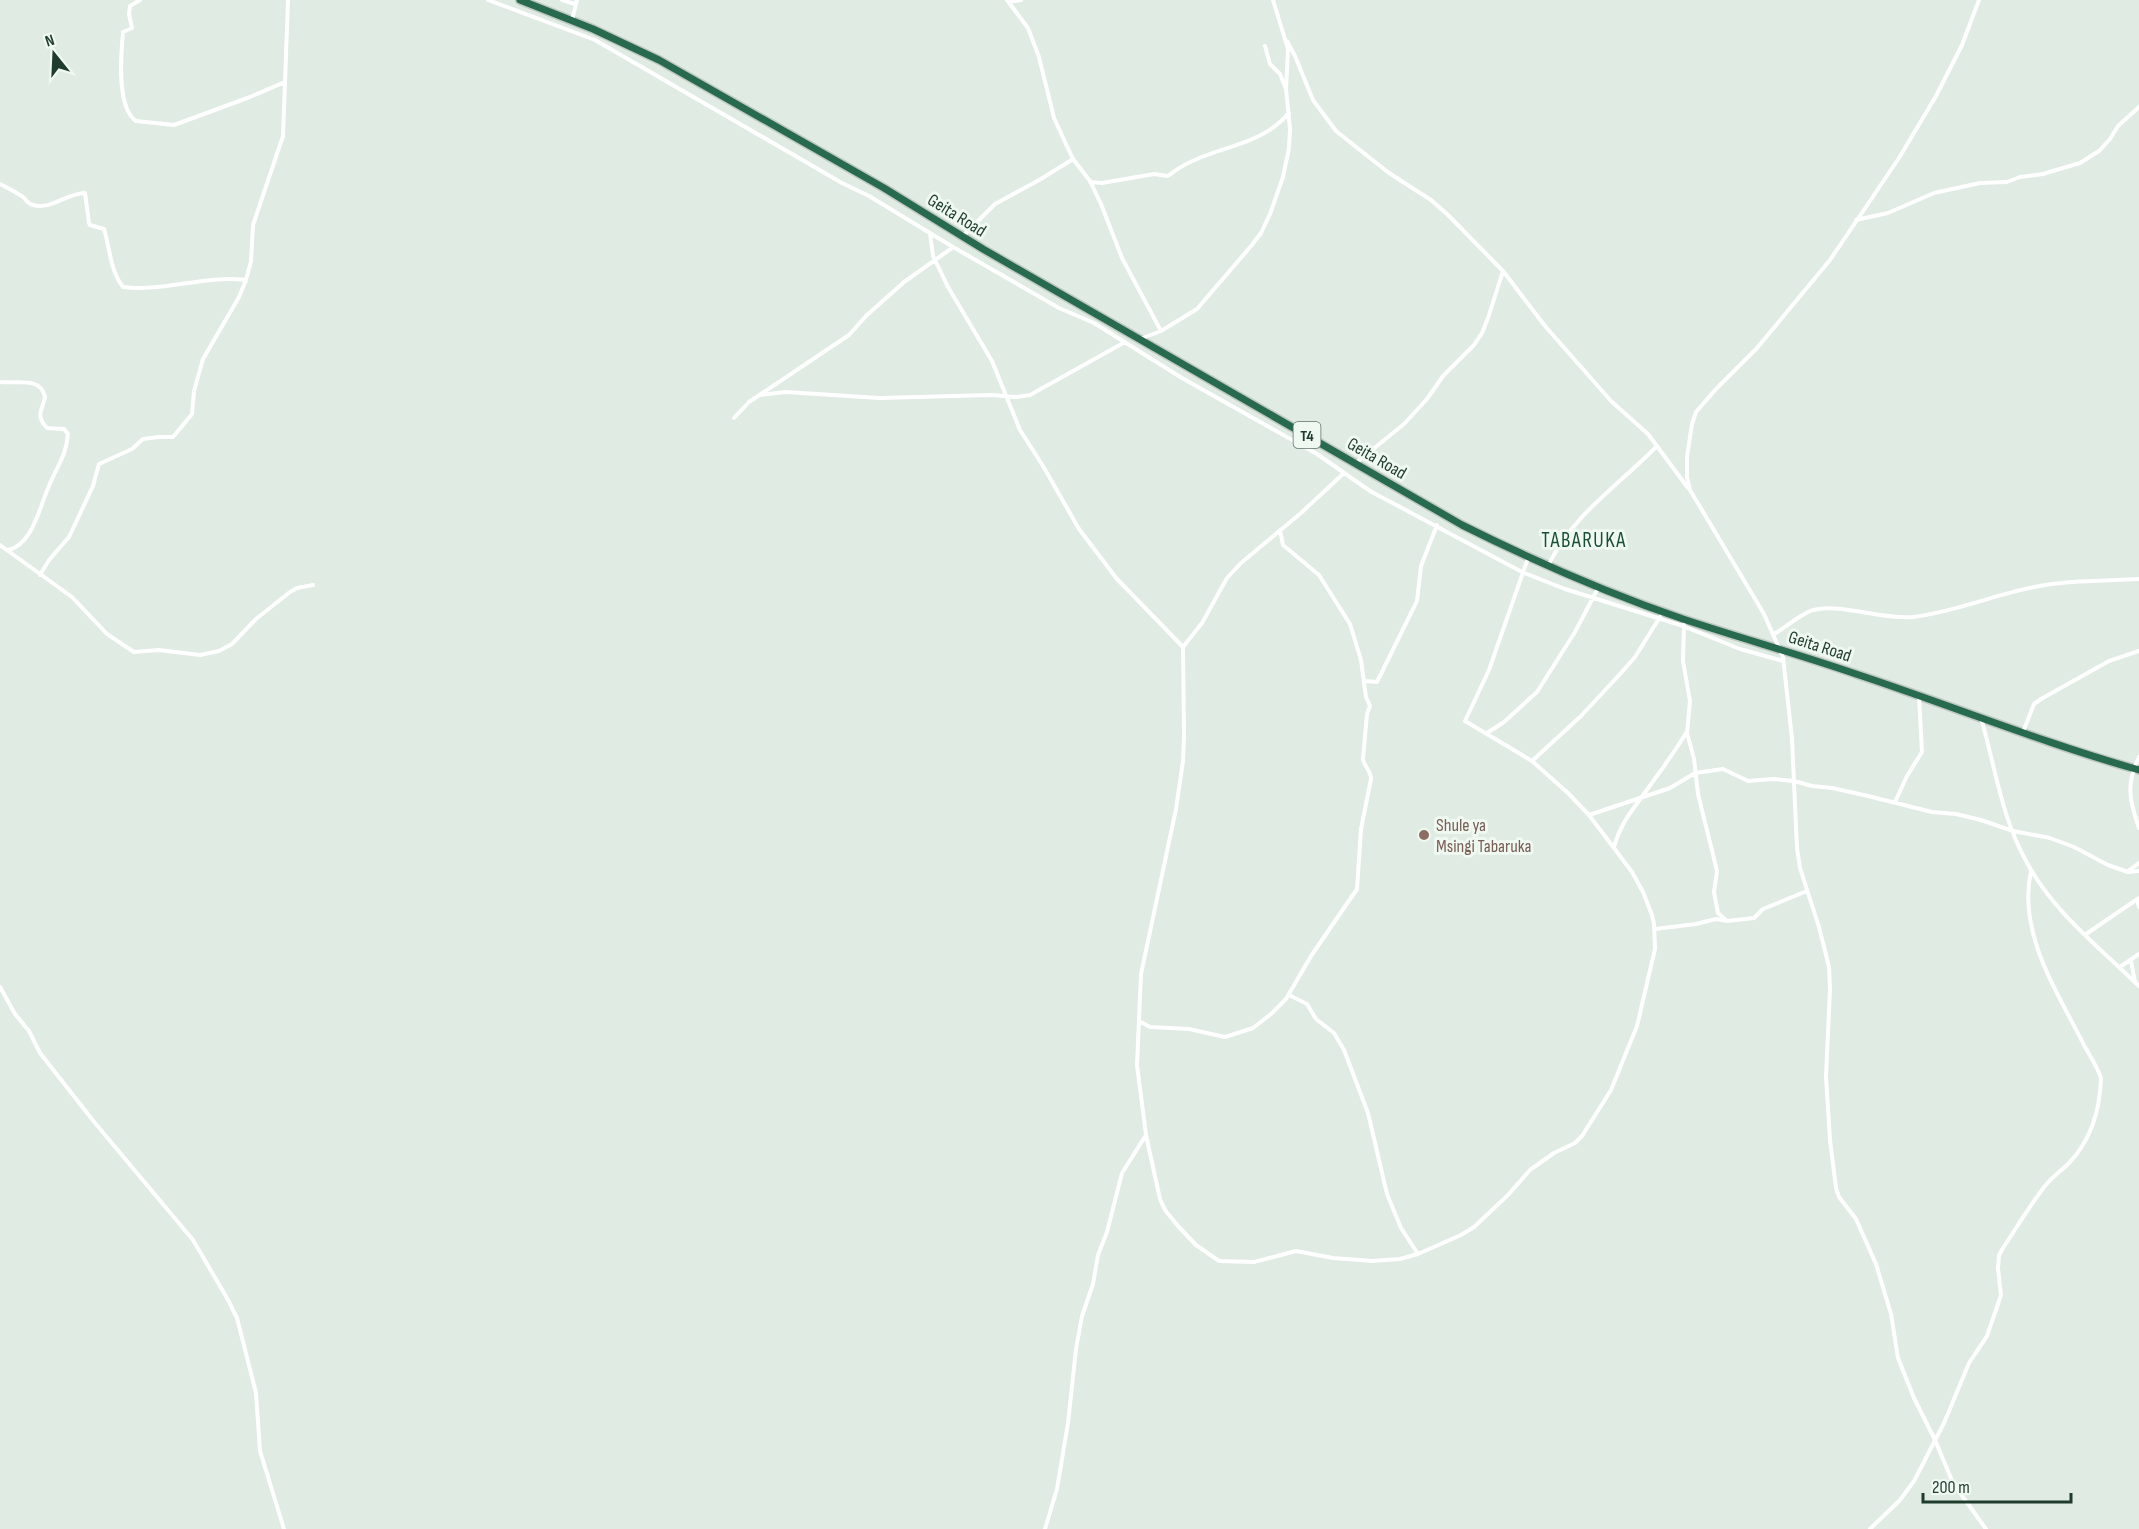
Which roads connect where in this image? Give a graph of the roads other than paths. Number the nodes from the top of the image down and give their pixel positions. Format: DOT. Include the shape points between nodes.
graph roads {
  1 [pos="140,0"];
  2 [pos="288,0"];
  3 [pos="488,0"];
  4 [pos="520,0"];
  5 [pos="562,0"];
  6 [pos="1021,0"];
  7 [pos="1273,0"];
  8 [pos="1979,0"];
  9 [pos="1008,1"];
  10 [pos="576,2"];
  11 [pos="572,20"];
  12 [pos="1287,41"];
  13 [pos="1265,46"];
  14 [pos="285,81"];
  15 [pos="1286,90"];
  16 [pos="2139,107"];
  17 [pos="1289,113"];
  18 [pos="1073,159"];
  19 [pos="1090,181"];
  20 [pos="0,184"];
  21 [pos="1856,220"];
  22 [pos="930,232"];
  23 [pos="963,236"];
  24 [pos="953,247"];
  25 [pos="935,260"];
  26 [pos="1503,271"];
  27 [pos="246,280"];
  28 [pos="1161,331"];
  29 [pos="1140,339"];
  30 [pos="1125,342"];
  31 [pos="0,382"];
  32 [pos="760,395"];
  33 [pos="1005,396"];
  34 [pos="734,418"];
  35 [pos="1657,446"];
  36 [pos="1356,463"];
  37 [pos="1344,473"];
  38 [pos="1690,490"];
  39 [pos="1437,525"];
  40 [pos="1280,530"];
  41 [pos="0,545"];
  42 [pos="7,550"];
  43 [pos="1528,558"];
  44 [pos="1548,567"];
  45 [pos="1522,572"];
  46 [pos="40,575"];
  47 [pos="2139,579"];
  48 [pos="314,585"];
  49 [pos="1598,588"];
  50 [pos="1592,598"];
  51 [pos="1661,615"];
  52 [pos="1684,623"];
  53 [pos="1774,634"];
  54 [pos="1183,647"];
  55 [pos="1781,649"];
  56 [pos="2139,651"];
  57 [pos="1784,661"];
  58 [pos="1365,681"];
  59 [pos="1919,696"];
  60 [pos="1981,717"];
  61 [pos="2023,732"];
  62 [pos="1486,733"];
  63 [pos="1687,733"];
  64 [pos="2139,758"];
  65 [pos="1532,761"];
  66 [pos="2136,769"];
  67 [pos="1695,773"];
  68 [pos="1794,781"];
  69 [pos="1640,798"];
  70 [pos="1895,802"];
  71 [pos="1589,816"];
  72 [pos="2139,828"];
  73 [pos="2013,831"];
  74 [pos="1614,847"];
  75 [pos="2139,863"];
  76 [pos="2031,871"];
  77 [pos="2139,871"];
  78 [pos="2128,872"];
  79 [pos="1807,891"];
  80 [pos="2138,899"];
  81 [pos="2139,907"];
  82 [pos="1727,921"];
  83 [pos="1655,929"];
  84 [pos="2086,934"];
  85 [pos="2139,954"];
  86 [pos="2131,960"];
  87 [pos="2120,968"];
  88 [pos="2137,984"];
  89 [pos="0,987"];
  90 [pos="1289,995"];
  91 [pos="1138,1021"];
  92 [pos="1146,1135"];
  93 [pos="1418,1254"];
  94 [pos="1935,1440"];
  95 [pos="284,1529"];
  96 [pos="1045,1529"];
  97 [pos="1870,1529"];
  98 [pos="1986,1529"];
  1 -- 14 [label="street" via="130,6 132,28 123,32 120,63 126,105 136,121 174,125"];
  2 -- 14 [label="street"];
  3 -- 22 [label="street" via="595,40"];
  4 -- 11 [label="highway, Geita Road / T4"];
  5 -- 10 [label="street"];
  6 -- 9 [label="street"];
  7 -- 12 [label="street"];
  8 -- 21 [label="street" via="1962,45 1914,136"];
  9 -- 18 [label="street" via="1028,28 1054,118"];
  10 -- 11 [label="street"];
  11 -- 23 [label="highway, Geita Road / T4" via="659,60"];
  12 -- 15 [label="street"];
  12 -- 26 [label="street" via="1312,100 1336,131 1431,200"];
  13 -- 15 [label="street" via="1270,64 1280,74"];
  14 -- 27 [label="street" via="283,136 253,225"];
  15 -- 17 [label="street"];
  16 -- 21 [label="street" via="2099,151 2080,163 2007,182 1980,183 1934,193 1888,213"];
  17 -- 19 [label="street" via="1265,134 1204,154 1168,176"];
  17 -- 28 [label="street" via="1289,148 1283,177 1260,233 1201,305"];
  18 -- 19 [label="street"];
  18 -- 23 [label="street" via="995,204"];
  19 -- 28 [label="street" via="1122,258"];
  20 -- 27 [label="street" via="24,197 30,205 58,203 85,193 89,223 104,229 112,265 123,287"];
  21 -- 38 [label="street" via="1805,292 1696,412 1687,457"];
  22 -- 24 [label="street"];
  22 -- 25 [label="street"];
  23 -- 29 [label="highway, Geita Road / T4"];
  24 -- 25 [label="street"];
  24 -- 30 [label="street"];
  25 -- 32 [label="street" via="904,282 849,335"];
  25 -- 33 [label="street" via="992,361"];
  26 -- 35 [label="street" via="1545,326"];
  26 -- 36 [label="street" via="1488,318 1474,345 1404,424"];
  27 -- 46 [label="street" via="203,359 192,414 173,437 143,439 132,449 99,464 91,492 69,537"];
  28 -- 29 [label="street"];
  29 -- 36 [label="highway, Geita Road / T4"];
  30 -- 33 [label="street" via="1030,395"];
  30 -- 37 [label="street"];
  31 -- 42 [label="street" via="33,383 40,387 45,397 39,415 42,423 47,428 66,429 68,434 63,458 35,523 16,548"];
  32 -- 33 [label="street" via="794,392 879,398"];
  32 -- 34 [label="street"];
  33 -- 54 [label="street" via="1020,430 1086,540 1117,579"];
  35 -- 38 [label="street"];
  35 -- 44 [label="street" via="1582,515"];
  36 -- 43 [label="highway, Geita Road / T4" via="1462,525"];
  37 -- 39 [label="street"];
  37 -- 40 [label="street"];
  38 -- 53 [label="street"];
  39 -- 45 [label="street"];
  39 -- 58 [label="street" via="1421,566 1417,601 1377,682"];
  40 -- 54 [label="street" via="1227,578 1202,623"];
  40 -- 58 [label="street" via="1283,545 1319,575 1345,616"];
  41 -- 42 [label="street"];
  42 -- 46 [label="street"];
  43 -- 44 [label="highway, Geita Road / T4"];
  43 -- 45 [label="street"];
  44 -- 49 [label="highway, Geita Road / T4"];
  45 -- 50 [label="street"];
  45 -- 62 [label="street" via="1498,647 1465,721"];
  46 -- 48 [label="street" via="72,597 107,634 130,650 200,655 225,648 290,592"];
  47 -- 53 [label="street" via="2035,586 1912,617 1813,610"];
  49 -- 50 [label="street"];
  49 -- 51 [label="highway, Geita Road / T4"];
  50 -- 51 [label="street"];
  50 -- 62 [label="street" via="1537,692"];
  51 -- 52 [label="highway, Geita Road / T4"];
  51 -- 65 [label="street" via="1622,673"];
  52 -- 55 [label="highway, Geita Road / T4"];
  52 -- 57 [label="street" via="1740,649"];
  52 -- 63 [label="street" via="1683,661 1690,701"];
  53 -- 55 [label="street"];
  54 -- 91 [label="street" via="1183,761 1142,963"];
  55 -- 57 [label="street"];
  55 -- 59 [label="highway, Geita Road / T4"];
  56 -- 61 [label="street" via="2109,661 2041,699 2034,704"];
  57 -- 68 [label="street"];
  58 -- 90 [label="street" via="1370,706 1363,759 1371,779 1361,829 1357,889"];
  59 -- 60 [label="highway, Geita Road / T4"];
  59 -- 70 [label="street" via="1922,752"];
  60 -- 61 [label="highway, Geita Road / T4"];
  60 -- 73 [label="street"];
  61 -- 66 [label="highway, Geita Road / T4"];
  62 -- 65 [label="street"];
  63 -- 67 [label="street"];
  63 -- 69 [label="street"];
  64 -- 66 [label="street"];
  65 -- 71 [label="street"];
  66 -- 72 [label="street" via="2129,786"];
  67 -- 68 [label="street" via="1722,769 1748,781"];
  67 -- 69 [label="street" via="1670,788"];
  67 -- 82 [label="street" via="1718,875 1714,892 1718,913"];
  68 -- 70 [label="street"];
  68 -- 79 [label="street" via="1797,848"];
  69 -- 71 [label="street"];
  69 -- 74 [label="street" via="1624,820"];
  70 -- 73 [label="street" via="1981,820"];
  71 -- 74 [label="street"];
  73 -- 76 [label="street"];
  73 -- 78 [label="street" via="2050,838"];
  74 -- 83 [label="street" via="1643,892"];
  75 -- 78 [label="street"];
  76 -- 84 [label="street" via="2053,902"];
  76 -- 94 [label="street" via="2030,913 2039,954 2100,1075 2100,1089 2088,1139 2045,1185 1999,1255 2001,1295 1997,1310"];
  77 -- 78 [label="street"];
  79 -- 82 [label="street" via="1763,909 1757,917"];
  79 -- 94 [label="street" via="1829,968 1826,1077 1834,1183 1876,1264 1903,1371"];
  80 -- 81 [label="street"];
  80 -- 84 [label="street"];
  82 -- 83 [label="street" via="1716,919"];
  83 -- 93 [label="street" via="1655,949 1634,1035 1611,1090 1582,1136 1530,1170 1474,1227"];
  84 -- 87 [label="street"];
  85 -- 86 [label="street"];
  86 -- 87 [label="street"];
  86 -- 88 [label="street"];
  87 -- 88 [label="street"];
  89 -- 95 [label="street" via="40,1053 193,1240 228,1298 256,1393 260,1451"];
  90 -- 91 [label="street" via="1252,1028 1225,1037 1189,1029 1150,1027"];
  90 -- 93 [label="street" via="1307,1004 1344,1050 1368,1113 1387,1194 1401,1228"];
  91 -- 92 [label="street" via="1137,1065"];
  92 -- 93 [label="street" via="1163,1207 1193,1243 1219,1261 1257,1262 1296,1251 1372,1262"];
  92 -- 96 [label="street" via="1122,1173 1082,1316 1057,1489"];
  94 -- 97 [label="street" via="1907,1491"];
  94 -- 98 [label="street" via="1953,1483"];
}
